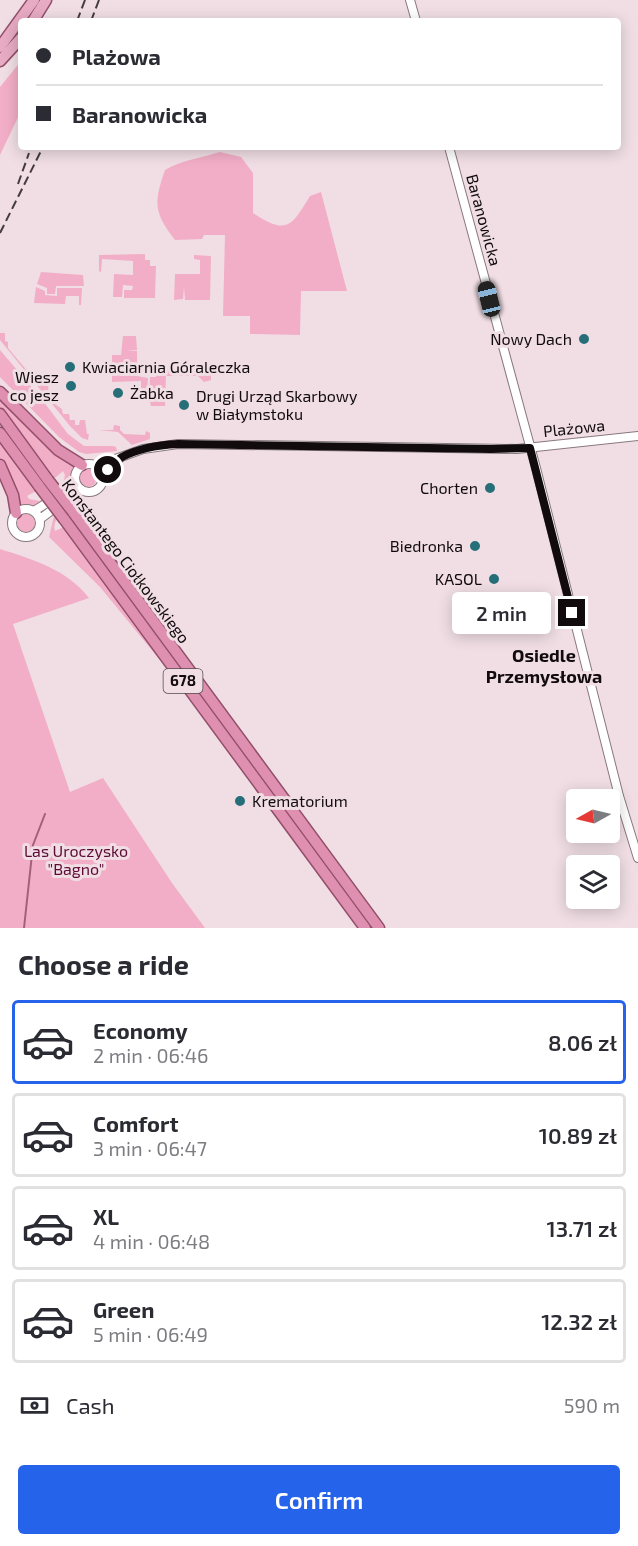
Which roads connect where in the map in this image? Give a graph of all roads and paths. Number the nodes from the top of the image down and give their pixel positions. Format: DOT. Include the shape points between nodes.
graph roads {
  1 [pos="34,0"];
  2 [pos="46,0"];
  3 [pos="410,0"];
  4 [pos="21,18"];
  5 [pos="35,18"];
  6 [pos="415,18"];
  7 [pos="18,22"];
  8 [pos="18,41"];
  9 [pos="0,47"];
  10 [pos="0,61"];
  11 [pos="450,150"];
  12 [pos="0,392"];
  13 [pos="0,414"];
  14 [pos="0,433"];
  15 [pos="638,436"];
  16 [pos="530,448"];
  17 [pos="119,459"];
  18 [pos="0,465"];
  19 [pos="82,465"];
  20 [pos="96,466"];
  21 [pos="103,474"];
  22 [pos="43,483"];
  23 [pos="77,486"];
  24 [pos="16,513"];
  25 [pos="37,515"];
  26 [pos="68,515"];
  27 [pos="638,858"];
  28 [pos="365,928"];
  29 [pos="379,928"];
  1 -- 4 [label="main road"];
  2 -- 5 [label="main road"];
  3 -- 6 [label="street"];
  7 -- 9 [label="main road"];
  8 -- 10 [label="main road"];
  11 -- 16 [label="street, Baranowicka"];
  12 -- 19 [label="highway" via="58,450"];
  13 -- 22 [label="highway, Konstantego Ciołkowskiego / 678"];
  14 -- 22 [label="highway, Konstantego Ciołkowskiego / 678"];
  15 -- 16 [label="street, Plażowa"];
  16 -- 17 [label="street, Plażowa" via="178,444 144,449"];
  16 -- 27 [label="street, Baranowicka"];
  17 -- 20 [label="street, Plażowa"];
  17 -- 21 [label="street, Plażowa"];
  18 -- 24 [label="highway"];
  19 -- 20 [label="street"];
  19 -- 23 [label="street" via="75,472"];
  20 -- 21 [label="street"];
  21 -- 23 [label="street" via="96,490 89,492"];
  22 -- 26 [label="highway, Konstantego Ciołkowskiego / 678, bridge"];
  23 -- 25 [label="street"];
  24 -- 25 [label="street" via="25,509"];
  24 -- 25 [label="street" via="12,521 14,531 25,538 38,532 41,524"];
  26 -- 28 [label="highway, Konstantego Ciołkowskiego / 678"];
  26 -- 29 [label="highway, Konstantego Ciołkowskiego / 678"];
}
